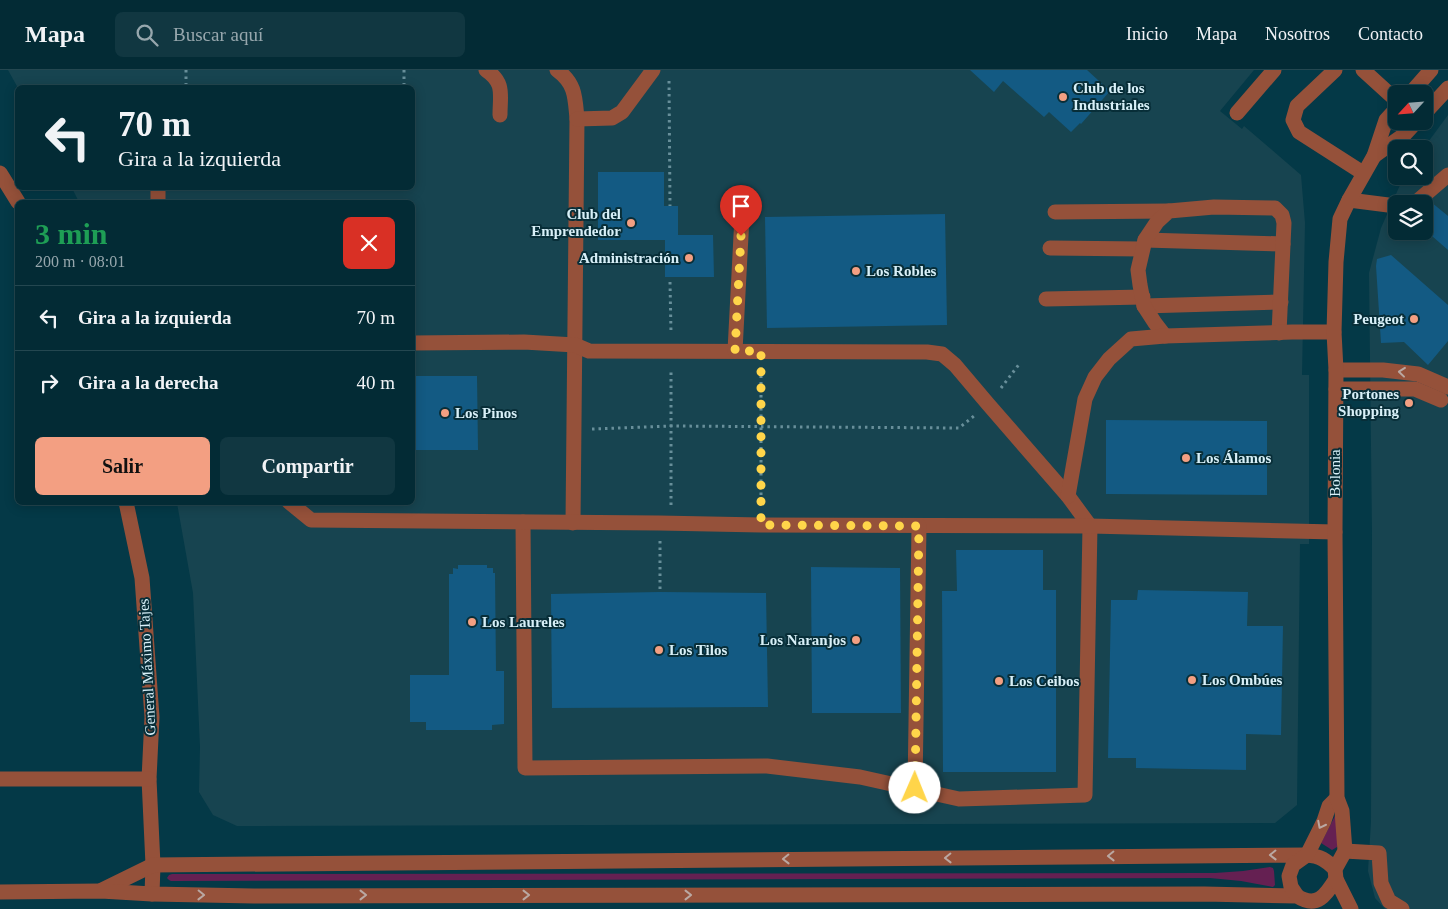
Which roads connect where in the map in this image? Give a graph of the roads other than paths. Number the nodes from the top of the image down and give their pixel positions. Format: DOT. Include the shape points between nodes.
graph roads {
  1 [pos="486,70"];
  2 [pos="557,70"];
  3 [pos="653,70"];
  4 [pos="1274,70"];
  5 [pos="1335,70"];
  6 [pos="1363,70"];
  7 [pos="1431,70"];
  8 [pos="1418,85"];
  9 [pos="1448,88"];
  10 [pos="1388,93"];
  11 [pos="1442,106"];
  12 [pos="1237,113"];
  13 [pos="500,115"];
  14 [pos="1388,118"];
  15 [pos="577,119"];
  16 [pos="1409,130"];
  17 [pos="1374,156"];
  18 [pos="0,173"];
  19 [pos="1363,173"];
  20 [pos="1448,176"];
  21 [pos="1425,195"];
  22 [pos="743,197"];
  23 [pos="17,200"];
  24 [pos="1349,200"];
  25 [pos="1388,205"];
  26 [pos="1169,210"];
  27 [pos="1055,212"];
  28 [pos="1144,244"];
  29 [pos="1283,244"];
  30 [pos="1050,248"];
  31 [pos="1046,299"];
  32 [pos="1144,301"];
  33 [pos="1281,302"];
  34 [pos="1279,332"];
  35 [pos="1334,332"];
  36 [pos="1165,336"];
  37 [pos="415,343"];
  38 [pos="574,345"];
  39 [pos="735,351"];
  40 [pos="1336,370"];
  41 [pos="1336,389"];
  42 [pos="1444,393"];
  43 [pos="1068,496"];
  44 [pos="127,505"];
  45 [pos="293,505"];
  46 [pos="523,522"];
  47 [pos="573,523"];
  48 [pos="919,526"];
  49 [pos="1090,526"];
  50 [pos="1335,532"];
  51 [pos="0,778"];
  52 [pos="149,779"];
  53 [pos="915,788"];
  54 [pos="1337,798"];
  55 [pos="1345,851"];
  56 [pos="1307,855"];
  57 [pos="153,865"];
  58 [pos="1335,874"];
  59 [pos="101,890"];
  60 [pos="0,892"];
  61 [pos="152,894"];
  62 [pos="1305,903"];
  63 [pos="1351,909"];
  64 [pos="1402,909"];
  1 -- 13 [label="street" via="500,85"];
  2 -- 15 [label="street" via="574,89"];
  3 -- 15 [label="street" via="622,112 612,118"];
  4 -- 12 [label="street"];
  5 -- 19 [label="street" via="1297,106 1294,120 1300,132"];
  6 -- 10 [label="street"];
  7 -- 8 [label="street"];
  9 -- 11 [label="street"];
  14 -- 17 [label="street, Bolonia"];
  15 -- 38 [label="street"];
  16 -- 17 [label="street, Bolonia"];
  17 -- 19 [label="street, Bolonia"];
  18 -- 23 [label="street"];
  19 -- 24 [label="street, Bolonia"];
  20 -- 21 [label="street"];
  22 -- 39 [label="street"];
  24 -- 25 [label="street"];
  24 -- 35 [label="street, Bolonia" via="1340,219"];
  26 -- 27 [label="street"];
  26 -- 28 [label="street" via="1157,222"];
  26 -- 29 [label="street" via="1275,208 1282,215"];
  28 -- 29 [label="street"];
  28 -- 30 [label="street"];
  28 -- 32 [label="street" via="1138,270"];
  29 -- 33 [label="street"];
  31 -- 32 [label="street"];
  32 -- 33 [label="street"];
  32 -- 36 [label="street"];
  33 -- 34 [label="street"];
  34 -- 35 [label="street"];
  34 -- 36 [label="street"];
  35 -- 40 [label="street, Bolonia"];
  36 -- 43 [label="street" via="1131,339 1108,359 1095,377 1085,399"];
  37 -- 38 [label="street"];
  38 -- 39 [label="street" via="589,351"];
  38 -- 47 [label="street"];
  39 -- 43 [label="street" via="942,354"];
  40 -- 41 [label="street, Bolonia"];
  42 -- 40 [label="street, one-way" via="1418,374"];
  41 -- 42 [label="street" via="1415,389"];
  41 -- 50 [label="street, Bolonia"];
  43 -- 49 [label="street"];
  44 -- 52 [label="street, General Máximo Tajes" via="142,578 146,624 152,717"];
  45 -- 46 [label="street" via="311,520"];
  46 -- 47 [label="street"];
  46 -- 53 [label="street" via="525,768 767,766 860,776"];
  47 -- 48 [label="street"];
  48 -- 49 [label="street"];
  48 -- 53 [label="street"];
  49 -- 50 [label="street"];
  49 -- 53 [label="street" via="1085,795 959,798"];
  50 -- 54 [label="street, Bolonia"];
  51 -- 52 [label="street"];
  52 -- 57 [label="street, General Máximo Tajes"];
  54 -- 55 [label="street, Bolonia" via="1342,810"];
  54 -- 56 [label="street, one-way" via="1329,806"];
  55 -- 58 [label="street"];
  55 -- 64 [label="street" via="1378,853 1381,883 1389,901"];
  56 -- 57 [label="street, one-way"];
  56 -- 58 [label="street" via="1327,861"];
  56 -- 62 [label="street" via="1293,865 1289,876 1291,887"];
  57 -- 59 [label="street"];
  57 -- 61 [label="street, General Máximo Tajes"];
  58 -- 62 [label="street" via="1327,894"];
  58 -- 63 [label="street"];
  59 -- 60 [label="street"];
  59 -- 61 [label="street"];
  61 -- 62 [label="street, one-way" via="1204,894"];
}
